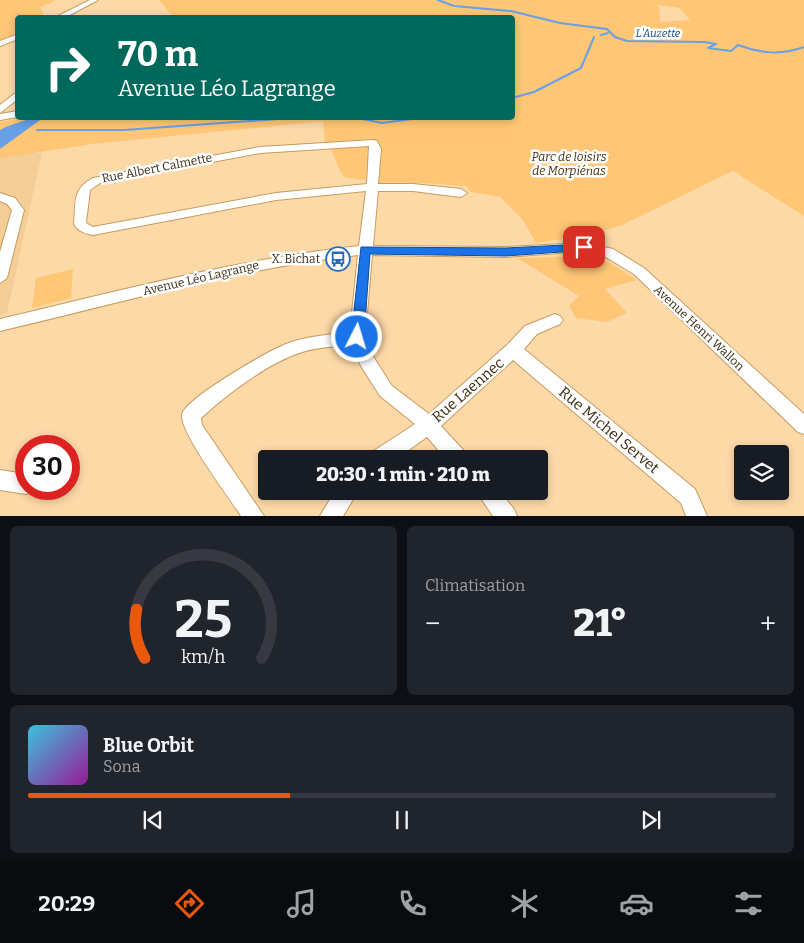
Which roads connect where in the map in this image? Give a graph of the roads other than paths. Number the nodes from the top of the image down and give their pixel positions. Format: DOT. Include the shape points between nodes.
graph roads {
  1 [pos="95,0"];
  2 [pos="63,15"];
  3 [pos="15,37"];
  4 [pos="0,44"];
  5 [pos="15,97"];
  6 [pos="0,110"];
  7 [pos="15,114"];
  8 [pos="0,117"];
  9 [pos="372,187"];
  10 [pos="461,193"];
  11 [pos="0,197"];
  12 [pos="584,247"];
  13 [pos="365,250"];
  14 [pos="0,278"];
  15 [pos="555,320"];
  16 [pos="0,325"];
  17 [pos="357,337"];
  18 [pos="513,350"];
  19 [pos="429,425"];
  20 [pos="804,426"];
  21 [pos="392,450"];
  22 [pos="450,450"];
  23 [pos="0,480"];
  24 [pos="15,484"];
  25 [pos="342,500"];
  26 [pos="494,500"];
  27 [pos="254,516"];
  28 [pos="330,516"];
  29 [pos="507,516"];
  30 [pos="697,516"];
  1 -- 2 [label="street"];
  3 -- 4 [label="street"];
  5 -- 6 [label="street"];
  7 -- 8 [label="street"];
  9 -- 9 [label="street, Rue Albert Calmette" via="291,193 93,231 84,229 80,224 84,190 91,182 260,150 373,143 376,149"];
  9 -- 10 [label="street, Rue Albert Calmette" via="422,187"];
  9 -- 13 [label="street"];
  11 -- 14 [label="street" via="11,201 18,210"];
  12 -- 13 [label="street, Avenue Léo Lagrange" via="506,252"];
  12 -- 20 [label="street, Avenue Henri Wallon" via="608,252 639,271"];
  13 -- 16 [label="street, Avenue Léo Lagrange" via="249,266"];
  13 -- 17 [label="street"];
  15 -- 18 [label="street, Rue Laennec" via="531,330"];
  17 -- 19 [label="street" via="367,361 386,391"];
  17 -- 27 [label="street" via="303,345 283,352 203,403 190,415 193,428"];
  18 -- 19 [label="street, Rue Laennec"];
  18 -- 30 [label="street, Rue Michel Servet" via="688,496"];
  19 -- 21 [label="street, Rue Laennec"];
  19 -- 22 [label="street"];
  23 -- 24 [label="street"];
  25 -- 28 [label="street"];
  26 -- 29 [label="street"];
}
